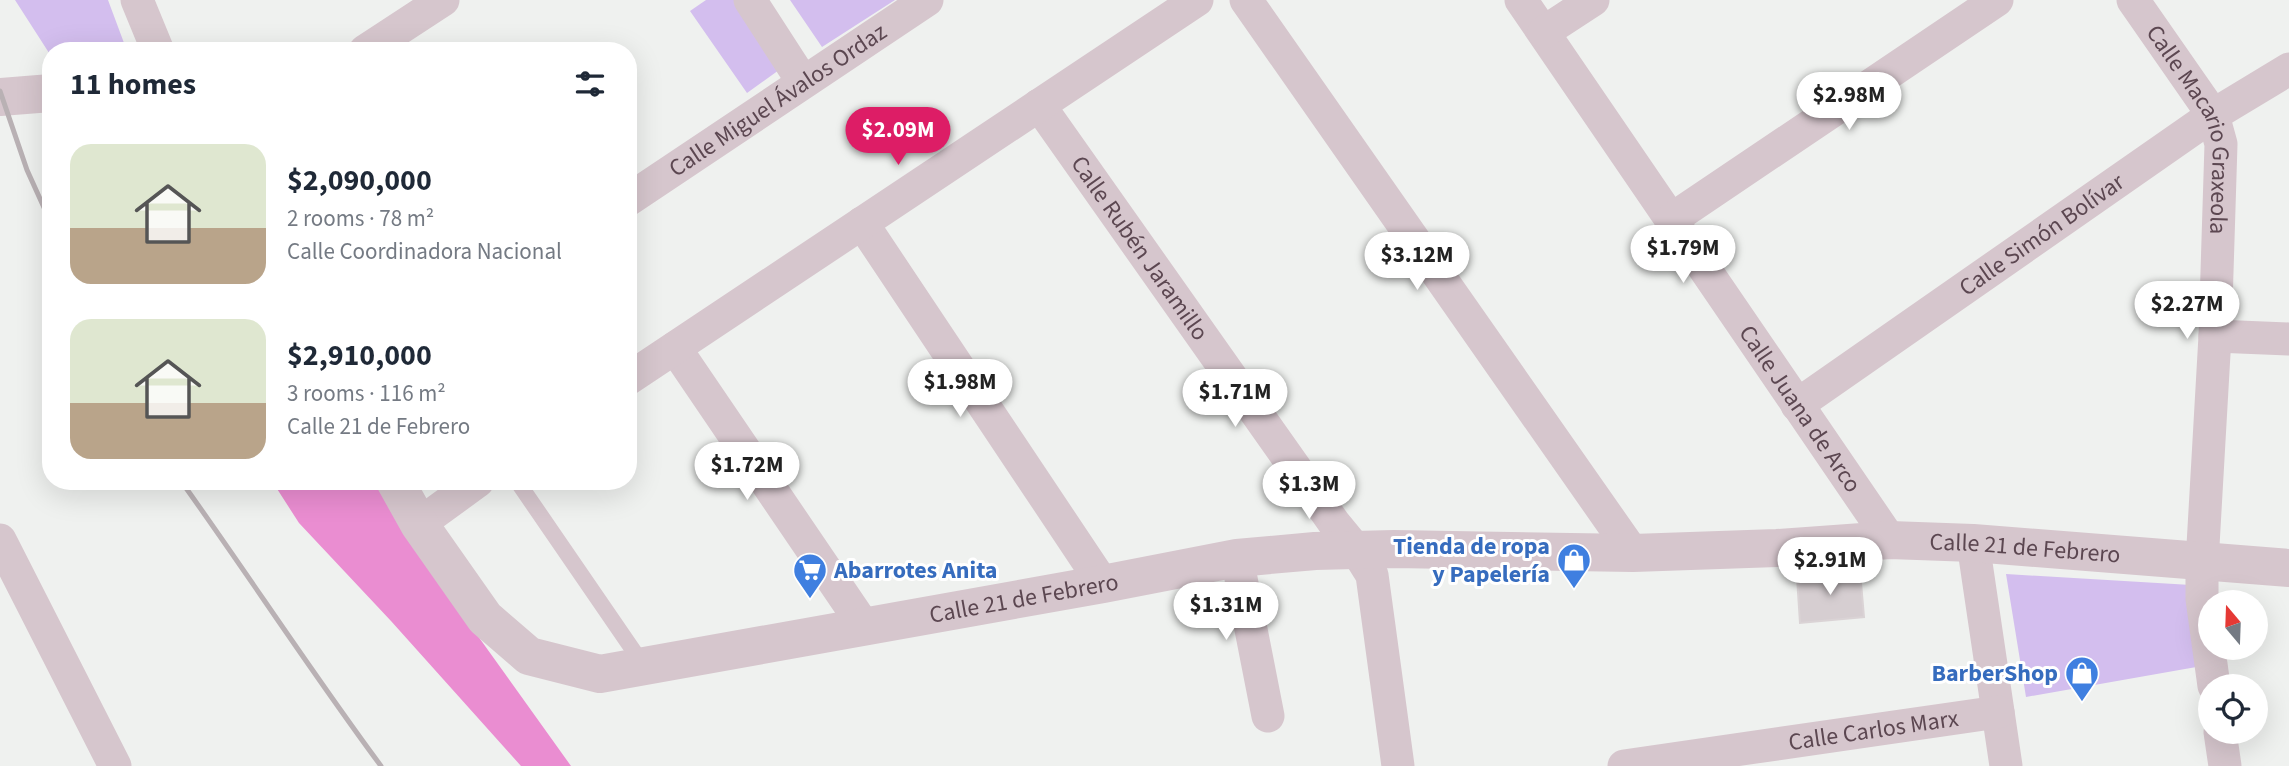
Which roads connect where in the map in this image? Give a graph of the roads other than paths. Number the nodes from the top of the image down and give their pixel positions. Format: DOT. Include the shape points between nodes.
graph roads {
  1 [pos="137,0"];
  2 [pos="443,0"];
  3 [pos="750,0"];
  4 [pos="927,0"];
  5 [pos="1197,0"];
  6 [pos="1246,0"];
  7 [pos="1521,0"];
  8 [pos="1593,0"];
  9 [pos="1997,0"];
  10 [pos="2133,0"];
  11 [pos="1544,33"];
  12 [pos="154,42"];
  13 [pos="380,42"];
  14 [pos="2289,69"];
  15 [pos="803,82"];
  16 [pos="42,94"];
  17 [pos="0,97"];
  18 [pos="1039,105"];
  19 [pos="2213,116"];
  20 [pos="637,194"];
  21 [pos="1672,219"];
  22 [pos="862,223"];
  23 [pos="2215,336"];
  24 [pos="2289,339"];
  25 [pos="675,348"];
  26 [pos="637,373"];
  27 [pos="1797,405"];
  28 [pos="400,490"];
  29 [pos="466,490"];
  30 [pos="523,490"];
  31 [pos="419,524"];
  32 [pos="0,540"];
  33 [pos="1890,540"];
  34 [pos="1973,543"];
  35 [pos="1357,551"];
  36 [pos="1633,553"];
  37 [pos="1237,558"];
  38 [pos="2202,563"];
  39 [pos="2289,568"];
  40 [pos="1103,584"];
  41 [pos="864,626"];
  42 [pos="644,666"];
  43 [pos="2212,674"];
  44 [pos="1998,712"];
  45 [pos="1268,716"];
  46 [pos="2222,744"];
  47 [pos="115,766"];
  48 [pos="1398,766"];
  49 [pos="1624,766"];
  50 [pos="2006,766"];
  51 [pos="2225,766"];
  1 -- 12 [label="street"];
  2 -- 13 [label="street"];
  3 -- 15 [label="street"];
  4 -- 15 [label="street, Calle Miguel Ávalos Ordaz"];
  5 -- 18 [label="street"];
  6 -- 36 [label="street"];
  7 -- 11 [label="street, Calle Juana de Arco"];
  8 -- 11 [label="street"];
  9 -- 21 [label="street"];
  10 -- 19 [label="street, Calle Macario Graxeola"];
  11 -- 21 [label="street, Calle Juana de Arco"];
  14 -- 19 [label="street, Calle Simón Bolívar"];
  15 -- 20 [label="street, Calle Miguel Ávalos Ordaz"];
  16 -- 17 [label="street"];
  18 -- 22 [label="street"];
  18 -- 35 [label="street, Calle Rubén Jaramillo"];
  19 -- 23 [label="street, Calle Macario Graxeola" via="2221,144"];
  19 -- 27 [label="street, Calle Simón Bolívar"];
  21 -- 27 [label="street, Calle Juana de Arco"];
  22 -- 25 [label="street"];
  22 -- 40 [label="street"];
  23 -- 24 [label="street"];
  23 -- 38 [label="street, Calle Macario Graxeola"];
  25 -- 26 [label="street"];
  25 -- 41 [label="street"];
  27 -- 33 [label="street, Calle Juana de Arco"];
  28 -- 31 [label="street, Calle 21 de Febrero"];
  29 -- 31 [label="street"];
  30 -- 42 [label="lane"];
  31 -- 42 [label="street, Calle 21 de Febrero" via="485,618 529,656 600,674"];
  32 -- 47 [label="street"];
  33 -- 34 [label="street, Calle 21 de Febrero"];
  33 -- 36 [label="street, Calle 21 de Febrero"];
  34 -- 38 [label="street, Calle 21 de Febrero"];
  34 -- 44 [label="street"];
  35 -- 36 [label="street, Calle 21 de Febrero"];
  35 -- 37 [label="street, Calle 21 de Febrero"];
  35 -- 48 [label="street, Calle Rubén Jaramillo" via="1372,575"];
  37 -- 40 [label="street, Calle 21 de Febrero"];
  37 -- 45 [label="street"];
  38 -- 39 [label="street, Calle 21 de Febrero"];
  38 -- 43 [label="street, Calle Macario Graxeola"];
  40 -- 41 [label="street, Calle 21 de Febrero"];
  41 -- 42 [label="street, Calle 21 de Febrero"];
  44 -- 49 [label="street, Calle Carlos Marx"];
  44 -- 50 [label="street"];
  46 -- 51 [label="street"];
}
